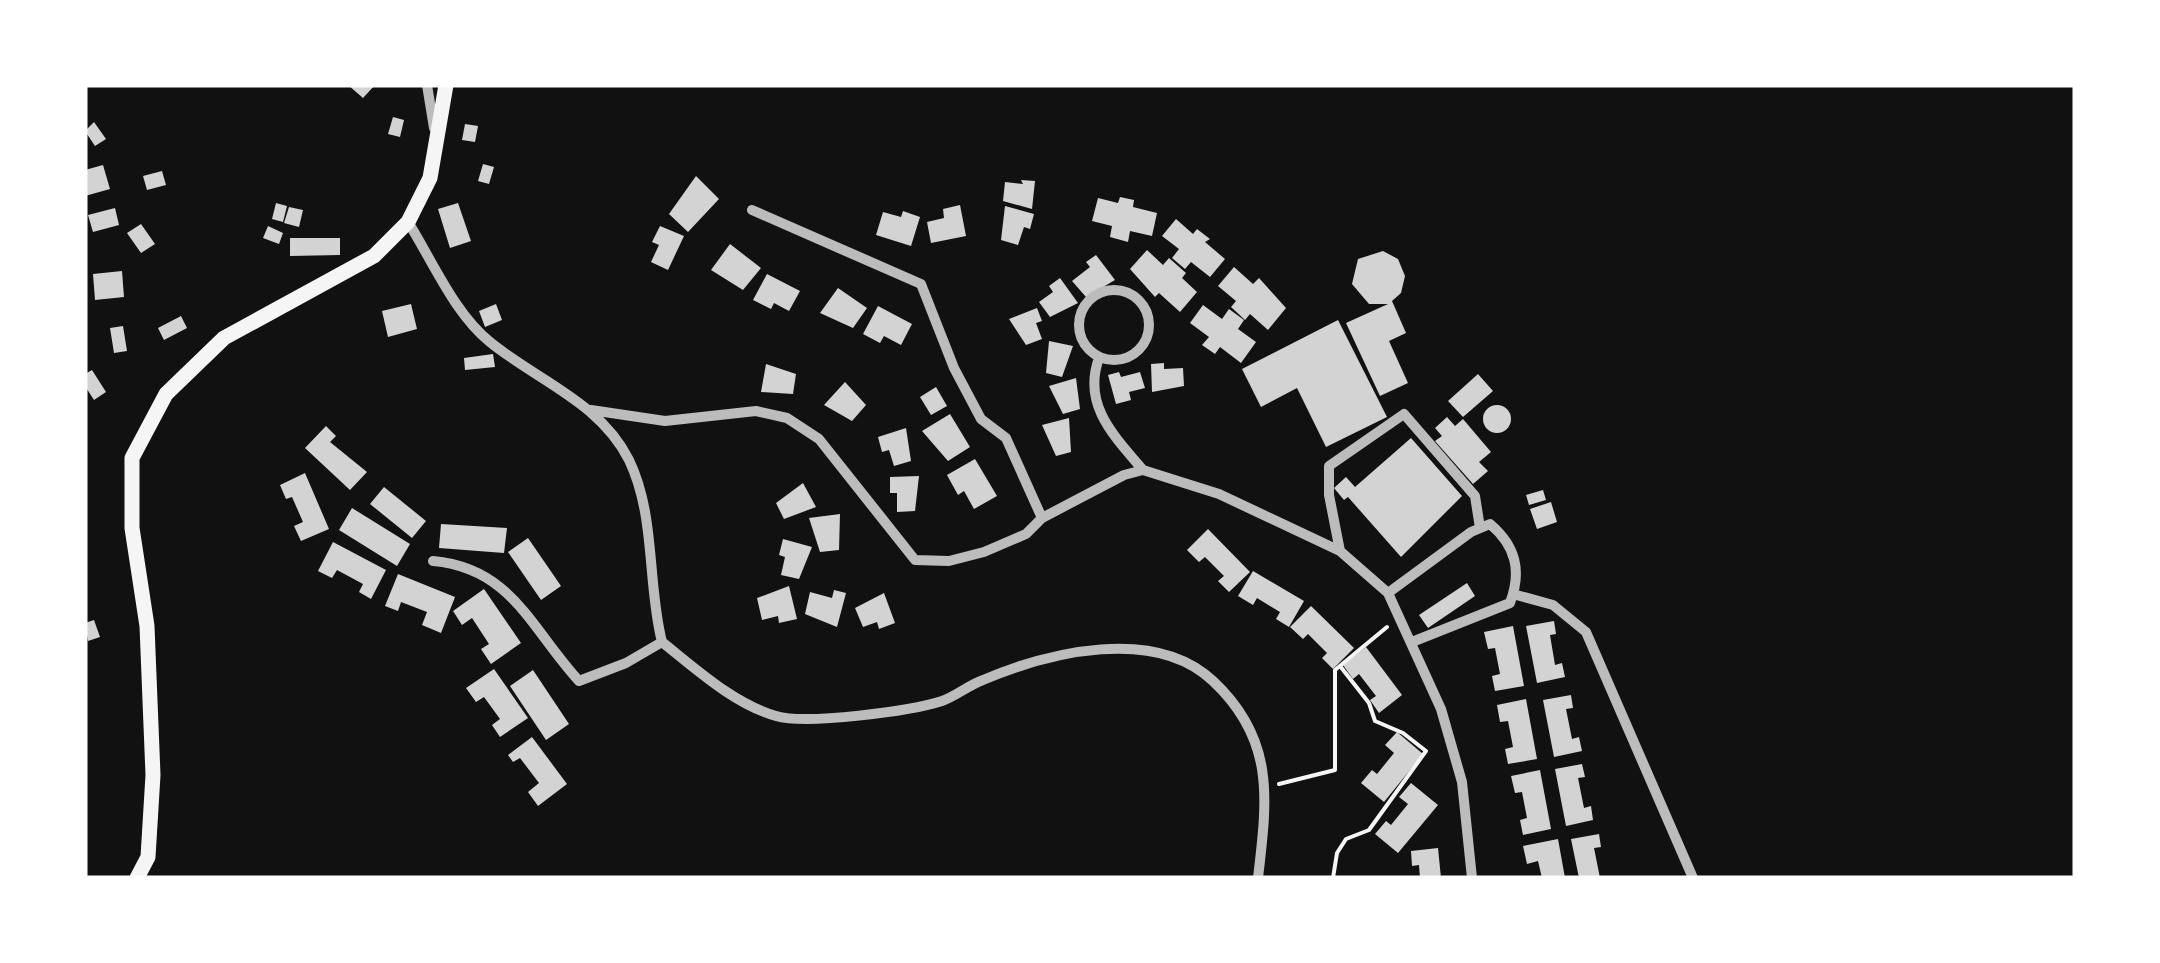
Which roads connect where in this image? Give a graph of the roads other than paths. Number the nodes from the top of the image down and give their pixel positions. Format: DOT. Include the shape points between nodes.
graph roads {
  1 [pos="427,85"];
  2 [pos="446,85"];
  3 [pos="435,134"];
  4 [pos="752,210"];
  5 [pos="408,222"];
  6 [pos="1099,358"];
  7 [pos="590,410"];
  8 [pos="1143,470"];
  9 [pos="1042,518"];
  10 [pos="1480,528"];
  11 [pos="1340,551"];
  12 [pos="433,561"];
  13 [pos="1388,593"];
  14 [pos="1513,594"];
  15 [pos="662,642"];
  16 [pos="1412,642"];
  17 [pos="138,878"];
  18 [pos="1258,878"];
  19 [pos="1472,878"];
  20 [pos="1693,878"];
  1 -- 3 [label="street"];
  2 -- 3 [label="main road"];
  3 -- 5 [label="main road" via="430,178"];
  4 -- 9 [label="street" via="922,284 954,368 981,418 1006,438"];
  5 -- 7 [label="street" via="487,340"];
  5 -- 17 [label="main road" via="374,256 224,338 166,394 132,458 154,775 148,857"];
  6 -- 6 [label="street" via="1080,336 1083,308 1107,290 1133,295 1148,314 1147,339 1127,358"];
  6 -- 8 [label="street" via="1094,396 1104,424"];
  7 -- 9 [label="street" via="664,421 756,411 787,418 819,438 914,560 984,552 1026,534"];
  7 -- 15 [label="street" via="612,432 641,495"];
  8 -- 9 [label="street"];
  8 -- 11 [label="street" via="1219,494"];
  10 -- 11 [label="street" via="1474,496 1404,414 1329,466"];
  10 -- 13 [label="street"];
  10 -- 14 [label="street" via="1490,524 1509,540 1517,570"];
  11 -- 13 [label="street"];
  12 -- 15 [label="street" via="492,578 578,681"];
  13 -- 16 [label="street"];
  14 -- 16 [label="street" via="1510,603"];
  14 -- 20 [label="street" via="1553,605 1586,632"];
  15 -- 18 [label="street" via="735,696 778,717 833,718 943,701 1035,660 1098,650 1148,650 1200,668 1234,700 1256,738 1266,787"];
  16 -- 19 [label="street" via="1442,709 1462,782"];
}
